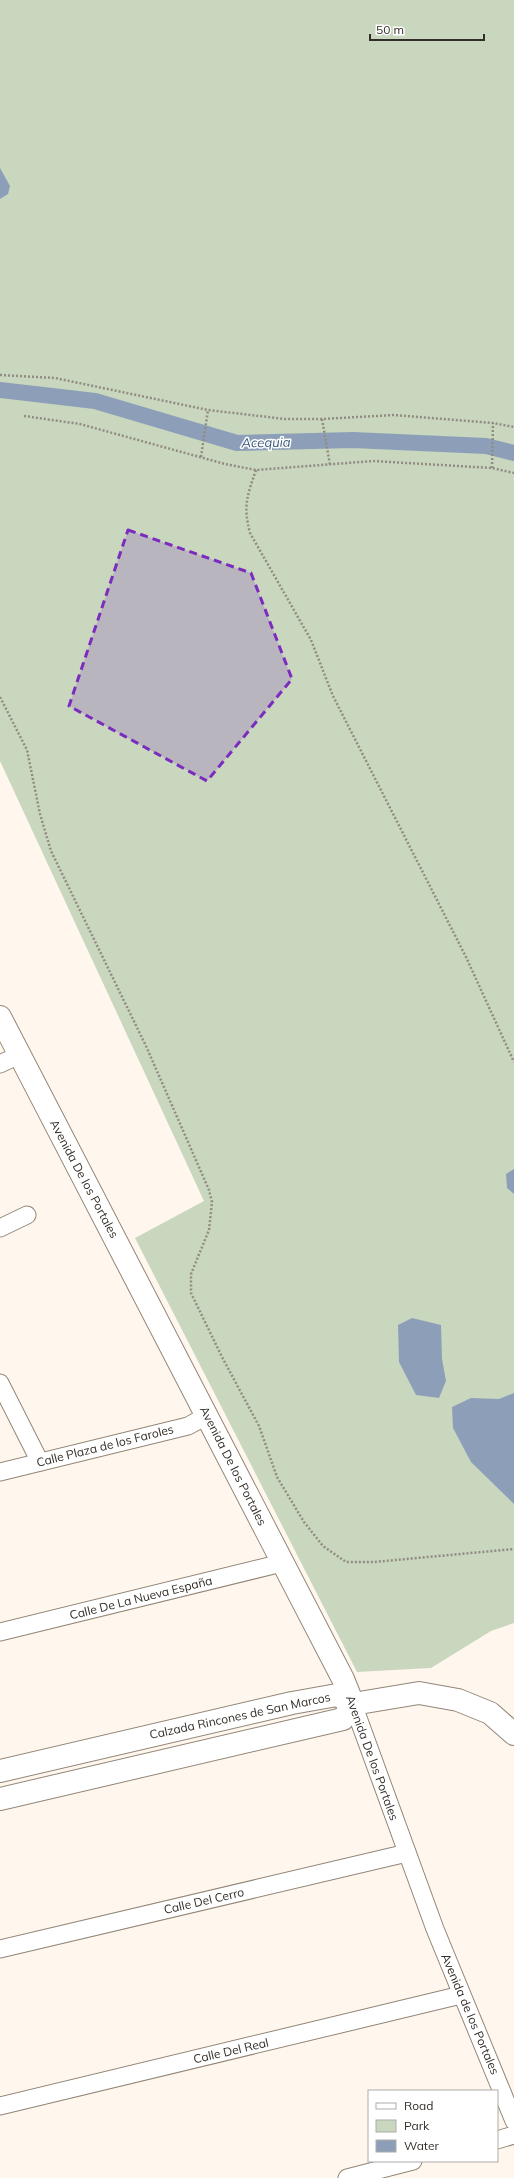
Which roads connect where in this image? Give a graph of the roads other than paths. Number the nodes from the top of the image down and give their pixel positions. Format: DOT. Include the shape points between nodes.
graph roads {
  1 [pos="0,1017"];
  2 [pos="9,1060"];
  3 [pos="27,1215"];
  4 [pos="0,1228"];
  5 [pos="0,1383"];
  6 [pos="208,1415"];
  7 [pos="40,1462"];
  8 [pos="0,1472"];
  9 [pos="282,1563"];
  10 [pos="0,1632"];
  11 [pos="353,1704"];
  12 [pos="514,1734"];
  13 [pos="0,1771"];
  14 [pos="0,1799"];
  15 [pos="407,1853"];
  16 [pos="434,1929"];
  17 [pos="0,1949"];
  18 [pos="461,1995"];
  19 [pos="0,2106"];
  20 [pos="514,2121"];
  21 [pos="514,2135"];
  22 [pos="498,2140"];
  23 [pos="409,2162"];
  24 [pos="346,2178"];
  1 -- 2 [label="street, Avenida De los Portales"];
  2 -- 6 [label="street, Avenida De los Portales"];
  3 -- 4 [label="street"];
  5 -- 7 [label="street"];
  6 -- 7 [label="street, Calle Plaza de los Faroles" via="188,1426"];
  6 -- 9 [label="street, Avenida De los Portales"];
  7 -- 8 [label="street, Calle Plaza de los Faroles"];
  9 -- 10 [label="street, Calle De La Nueva España"];
  9 -- 11 [label="street, Avenida De los Portales" via="343,1679"];
  11 -- 12 [label="street" via="419,1693 458,1700 490,1713"];
  11 -- 13 [label="street, Calzada Rincones de San Marcos" via="336,1695"];
  11 -- 14 [label="street, Calzada Rincones de San Marcos" via="343,1719"];
  11 -- 15 [label="street, Avenida De los Portales"];
  15 -- 16 [label="street, Avenida De los Portales"];
  15 -- 17 [label="street, Calle Del Cerro"];
  16 -- 18 [label="street, Avenida de los Portales"];
  18 -- 19 [label="street, Calle Del Real"];
  18 -- 20 [label="street, Avenida de los Portales"];
  21 -- 22 [label="street"];
  23 -- 24 [label="street"];
}
